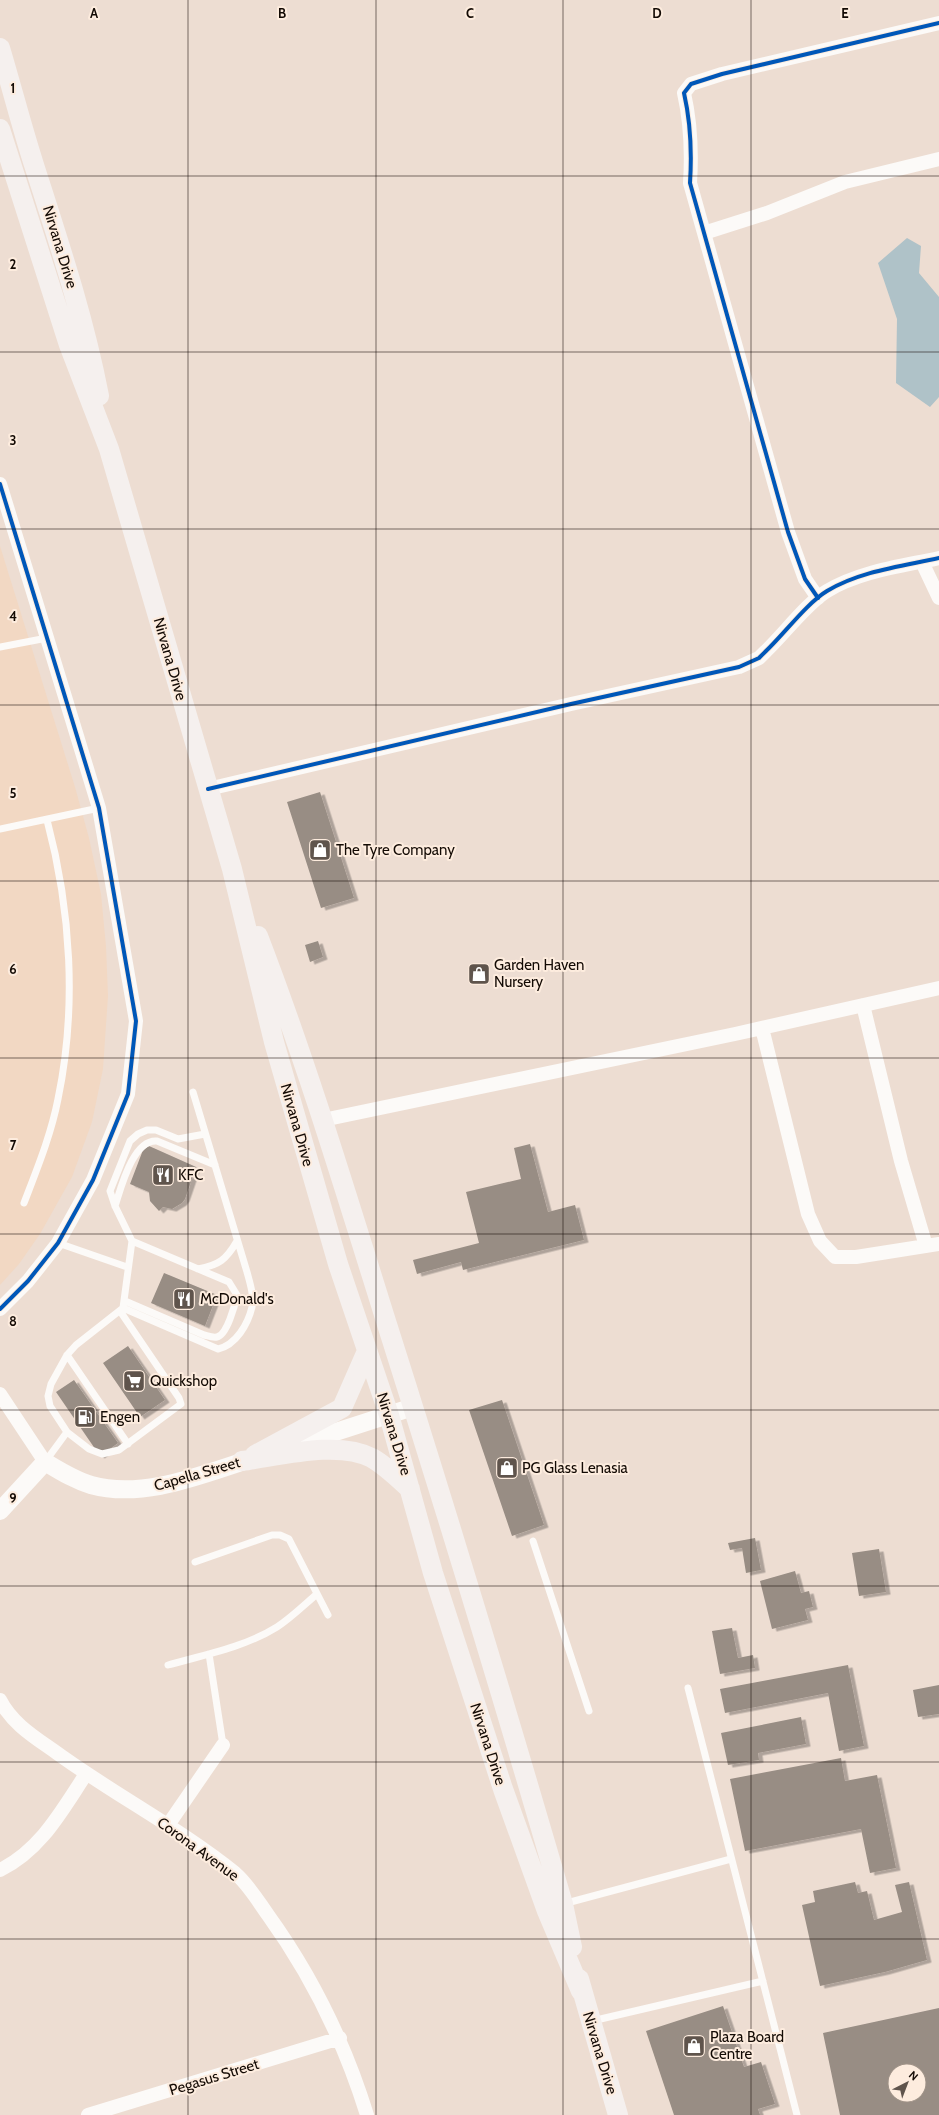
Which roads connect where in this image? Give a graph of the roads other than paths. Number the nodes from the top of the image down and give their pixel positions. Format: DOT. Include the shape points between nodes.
graph roads {
  1 [pos="939,23"];
  2 [pos="0,48"];
  3 [pos="0,129"];
  4 [pos="939,159"];
  5 [pos="704,233"];
  6 [pos="109,449"];
  7 [pos="0,484"];
  8 [pos="939,558"];
  9 [pos="922,562"];
  10 [pos="818,598"];
  11 [pos="939,598"];
  12 [pos="47,638"];
  13 [pos="0,647"];
  14 [pos="208,789"];
  15 [pos="99,808"];
  16 [pos="47,820"];
  17 [pos="0,829"];
  18 [pos="232,869"];
  19 [pos="939,988"];
  20 [pos="863,1005"];
  21 [pos="762,1028"];
  22 [pos="192,1092"];
  23 [pos="323,1120"];
  24 [pos="205,1134"];
  25 [pos="215,1165"];
  26 [pos="24,1203"];
  27 [pos="115,1206"];
  28 [pos="132,1241"];
  29 [pos="237,1241"];
  30 [pos="58,1242"];
  31 [pos="932,1245"];
  32 [pos="127,1267"];
  33 [pos="198,1269"];
  34 [pos="123,1307"];
  35 [pos="0,1309"];
  36 [pos="367,1351"];
  37 [pos="67,1354"];
  38 [pos="0,1394"];
  39 [pos="413,1408"];
  40 [pos="389,1415"];
  41 [pos="67,1432"];
  42 [pos="128,1444"];
  43 [pos="45,1462"];
  44 [pos="242,1462"];
  45 [pos="410,1489"];
  46 [pos="0,1511"];
  47 [pos="533,1541"];
  48 [pos="195,1562"];
  49 [pos="317,1594"];
  50 [pos="328,1615"];
  51 [pos="209,1654"];
  52 [pos="168,1665"];
  53 [pos="688,1688"];
  54 [pos="0,1700"];
  55 [pos="589,1711"];
  56 [pos="223,1745"];
  57 [pos="86,1774"];
  58 [pos="168,1825"];
  59 [pos="731,1859"];
  60 [pos="0,1870"];
  61 [pos="563,1904"];
  62 [pos="763,1981"];
  63 [pos="581,1991"];
  64 [pos="590,2021"];
  65 [pos="340,2038"];
  66 [pos="88,2115"];
  67 [pos="367,2115"];
  68 [pos="618,2115"];
  69 [pos="797,2115"];
  1 -- 5 [label="street" via="722,74 691,84 684,94 690,119 692,148 690,183"];
  2 -- 6 [label="main road, Nirvana Drive" via="89,346"];
  3 -- 6 [label="main road, Nirvana Drive" via="69,345"];
  4 -- 5 [label="street" via="845,182 767,213"];
  5 -- 10 [label="street" via="788,532 805,579"];
  6 -- 14 [label="main road, Nirvana Drive"];
  7 -- 12 [label="street"];
  8 -- 9 [label="street"];
  9 -- 10 [label="street" via="845,582"];
  9 -- 11 [label="street"];
  10 -- 14 [label="street" via="766,652 739,667"];
  12 -- 13 [label="lane"];
  12 -- 15 [label="street"];
  14 -- 18 [label="main road, Nirvana Drive"];
  15 -- 16 [label="lane"];
  15 -- 30 [label="street" via="136,1021 128,1094 93,1180"];
  16 -- 17 [label="lane"];
  16 -- 26 [label="lane" via="61,881 68,957 66,1051 58,1100 45,1147"];
  18 -- 23 [label="main road, Nirvana Drive" via="282,997"];
  18 -- 36 [label="main road, Nirvana Drive" via="274,1042 338,1264"];
  19 -- 20 [label="street"];
  20 -- 21 [label="street"];
  20 -- 31 [label="street" via="901,1161"];
  21 -- 23 [label="street"];
  21 -- 31 [label="street" via="808,1214 820,1241 835,1257 856,1257"];
  22 -- 24 [label="lane"];
  23 -- 39 [label="main road, Nirvana Drive"];
  24 -- 25 [label="lane"];
  24 -- 27 [label="lane" via="178,1139 156,1130 138,1134 130,1141 110,1191"];
  25 -- 27 [label="lane" via="150,1140 132,1160"];
  25 -- 29 [label="lane"];
  27 -- 28 [label="lane"];
  28 -- 32 [label="lane"];
  28 -- 33 [label="lane"];
  29 -- 33 [label="lane" via="223,1260 214,1266"];
  29 -- 34 [label="lane" via="252,1291 252,1306 242,1330 230,1345 218,1349 209,1347"];
  30 -- 32 [label="lane"];
  30 -- 35 [label="street" via="28,1281"];
  32 -- 34 [label="lane"];
  33 -- 34 [label="lane" via="229,1282 237,1295 227,1325 219,1337 204,1335"];
  34 -- 37 [label="lane"];
  34 -- 42 [label="lane" via="181,1402 180,1407"];
  36 -- 40 [label="main road, Nirvana Drive"];
  36 -- 44 [label="main road" via="342,1408"];
  37 -- 41 [label="lane" via="51,1384 48,1396 50,1406"];
  37 -- 42 [label="lane"];
  38 -- 43 [label="street"];
  39 -- 40 [label="street, Capella Street"];
  39 -- 61 [label="main road, Nirvana Drive"];
  40 -- 44 [label="street, Capella Street"];
  40 -- 45 [label="main road, Nirvana Drive"];
  41 -- 42 [label="lane" via="89,1449 102,1454 119,1450"];
  41 -- 43 [label="lane"];
  43 -- 44 [label="street, Capella Street" via="72,1478 91,1485 126,1490 159,1487"];
  43 -- 46 [label="street"];
  44 -- 45 [label="main road" via="346,1449 371,1458"];
  45 -- 63 [label="main road, Nirvana Drive" via="433,1573 503,1789 547,1911"];
  47 -- 55 [label="lane"];
  48 -- 49 [label="lane" via="272,1535 280,1535 288,1540"];
  49 -- 50 [label="lane"];
  49 -- 51 [label="lane" via="277,1627 259,1637"];
  51 -- 52 [label="lane"];
  51 -- 56 [label="lane"];
  53 -- 59 [label="lane"];
  54 -- 57 [label="street, Corona Avenue" via="14,1720"];
  56 -- 58 [label="street"];
  57 -- 58 [label="street, Corona Avenue"];
  57 -- 60 [label="street" via="33,1848"];
  58 -- 65 [label="street, Corona Avenue" via="219,1861 246,1885 304,1971"];
  59 -- 61 [label="lane"];
  59 -- 62 [label="lane"];
  61 -- 63 [label="main road, Nirvana Drive"];
  62 -- 64 [label="lane"];
  62 -- 69 [label="lane"];
  63 -- 64 [label="main road, Nirvana Drive"];
  64 -- 68 [label="main road, Nirvana Drive"];
  65 -- 66 [label="street, Pegasus Street"];
  65 -- 67 [label="street, Corona Avenue"];
}
